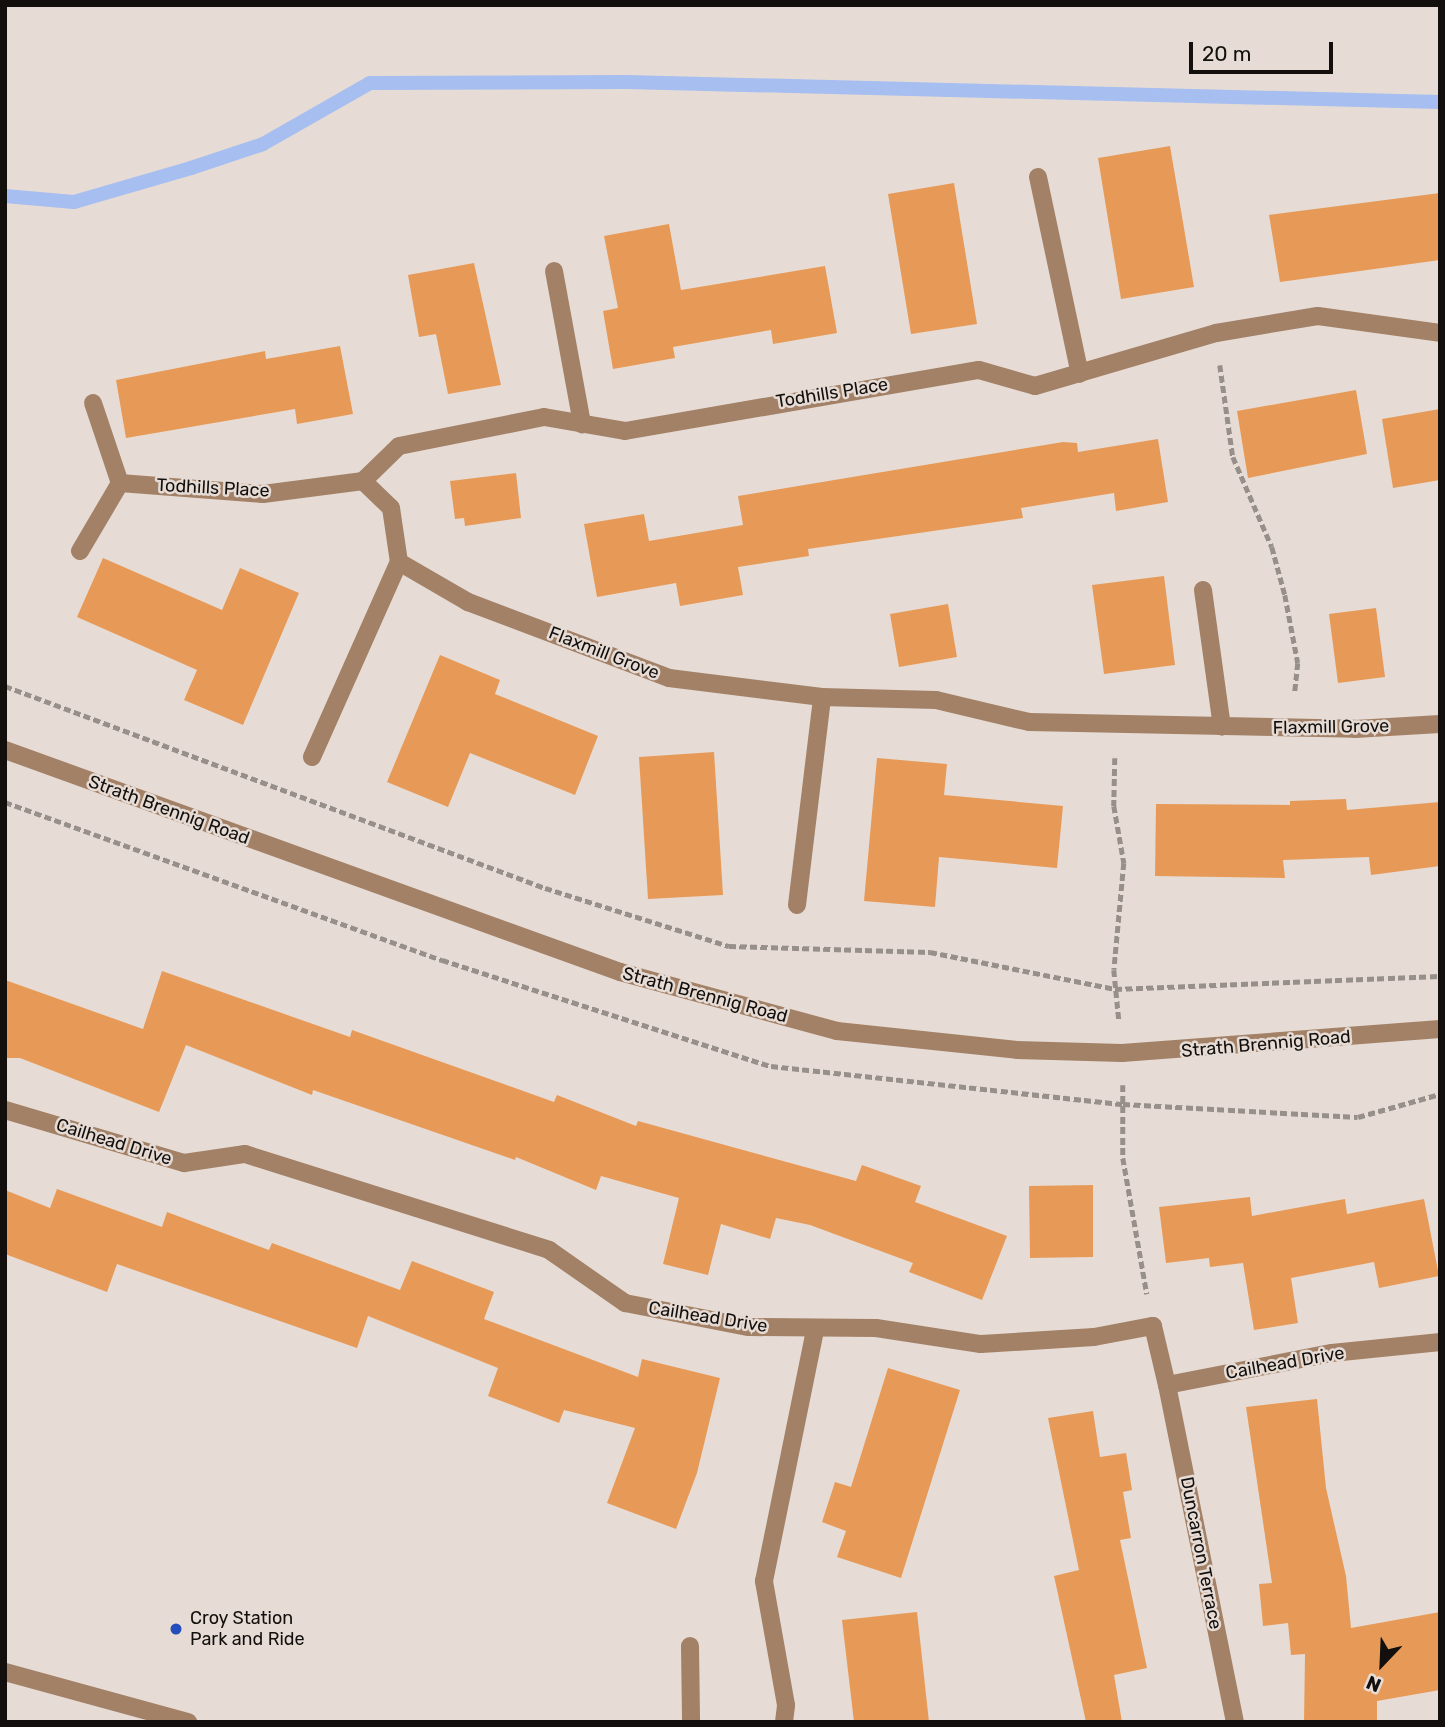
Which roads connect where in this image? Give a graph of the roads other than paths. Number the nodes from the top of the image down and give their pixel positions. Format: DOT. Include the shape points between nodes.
graph roads {
  1 [pos="1038,177"];
  2 [pos="554,271"];
  3 [pos="1440,333"];
  4 [pos="1080,374"];
  5 [pos="93,403"];
  6 [pos="582,424"];
  7 [pos="363,481"];
  8 [pos="120,483"];
  9 [pos="80,551"];
  10 [pos="399,562"];
  11 [pos="1203,590"];
  12 [pos="822,697"];
  13 [pos="1440,724"];
  14 [pos="1222,727"];
  15 [pos="5,750"];
  16 [pos="312,757"];
  17 [pos="797,905"];
  18 [pos="1440,1029"];
  19 [pos="5,1110"];
  20 [pos="815,1329"];
  21 [pos="1440,1342"];
  22 [pos="1167,1385"];
  23 [pos="690,1646"];
  24 [pos="5,1672"];
  25 [pos="188,1722"];
  26 [pos="691,1722"];
  27 [pos="784,1722"];
  28 [pos="1235,1722"];
  1 -- 4 [label="street"];
  2 -- 6 [label="street"];
  3 -- 4 [label="street, Todhills Place" via="1318,316 1216,332"];
  4 -- 6 [label="street, Todhills Place" via="1035,386 979,370 625,430"];
  5 -- 8 [label="street"];
  6 -- 7 [label="street, Todhills Place" via="544,417 398,446"];
  7 -- 8 [label="street, Todhills Place" via="263,494"];
  7 -- 10 [label="street" via="391,508"];
  8 -- 9 [label="street"];
  10 -- 12 [label="street, Flaxmill Grove" via="468,602 669,678"];
  10 -- 16 [label="street"];
  11 -- 14 [label="street"];
  12 -- 14 [label="street, Flaxmill Grove" via="936,700 1029,722"];
  12 -- 17 [label="street"];
  13 -- 14 [label="street, Flaxmill Grove"];
  15 -- 18 [label="street, Strath Brennig Road" via="620,972 837,1031 1017,1050 1122,1053"];
  19 -- 20 [label="street, Cailhead Drive" via="184,1163 245,1154 549,1250 625,1303 749,1327"];
  20 -- 22 [label="street, Cailhead Drive" via="876,1328 981,1344 1094,1337 1153,1326"];
  20 -- 27 [label="street" via="764,1581 786,1705"];
  21 -- 22 [label="street, Cailhead Drive" via="1332,1353"];
  22 -- 28 [label="street, Duncarron Terrace"];
  23 -- 26 [label="street"];
  24 -- 25 [label="street"];
}
